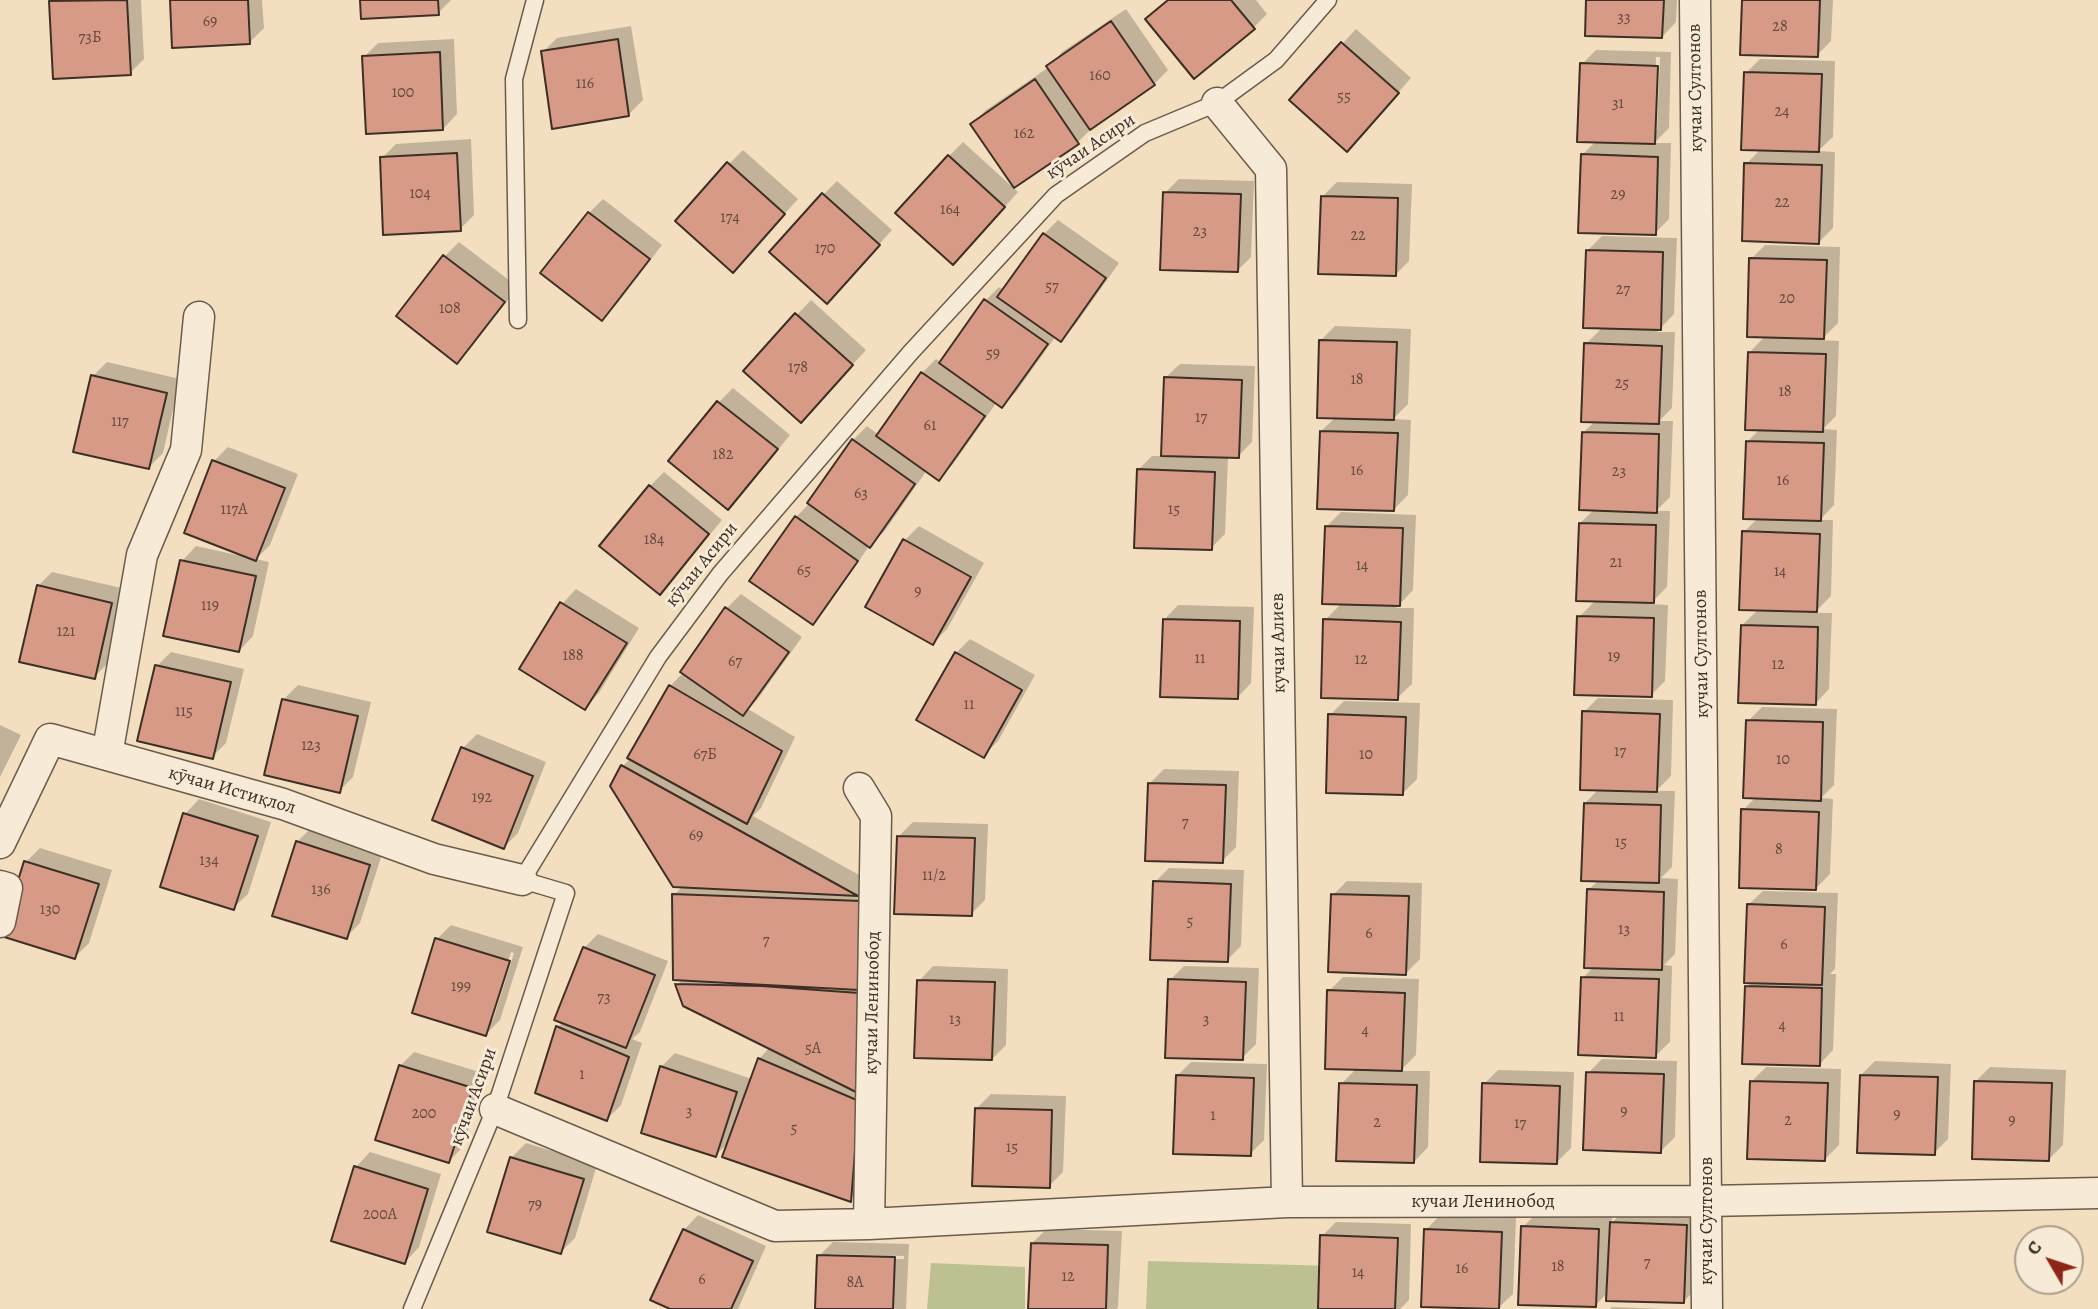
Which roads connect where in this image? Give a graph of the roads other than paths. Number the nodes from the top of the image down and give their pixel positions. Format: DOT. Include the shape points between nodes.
graph roads {
  1 [pos="535,0"];
  2 [pos="1328,0"];
  3 [pos="1695,0"];
  4 [pos="1217,103"];
  5 [pos="199,317"];
  6 [pos="518,320"];
  7 [pos="107,755"];
  8 [pos="859,788"];
  9 [pos="0,843"];
  10 [pos="522,880"];
  11 [pos="0,886"];
  12 [pos="0,922"];
  13 [pos="495,1109"];
  14 [pos="2098,1193"];
  15 [pos="1707,1201"];
  16 [pos="1287,1202"];
  17 [pos="869,1224"];
  18 [pos="412,1309"];
  19 [pos="1707,1309"];
  1 -- 6 [label="lane" via="514,79"];
  2 -- 4 [label="lane, кӯчаи Асири" via="1276,60"];
  3 -- 15 [label="street, кучаи Султонов"];
  4 -- 10 [label="lane, кӯчаи Асири" via="1145,133 1056,195 911,352 720,574 658,657"];
  4 -- 16 [label="street, кучаи Алиев" via="1271,169"];
  5 -- 7 [label="street" via="186,450 142,555"];
  7 -- 9 [label="street, кӯчаи Истиқлол" via="50,739"];
  7 -- 10 [label="street, кӯчаи Истиқлол" via="283,804 433,859"];
  8 -- 17 [label="street, кучаи Ленинобод" via="876,816"];
  10 -- 13 [label="lane, кӯчаи Асири" via="566,893"];
  11 -- 12 [label="street" via="7,888"];
  13 -- 17 [label="street, кучаи Ленинобод" via="775,1226"];
  13 -- 18 [label="lane, кӯчаи Асири"];
  14 -- 15 [label="street, кучаи Ленинобод"];
  15 -- 16 [label="street, кучаи Ленинобод"];
  15 -- 19 [label="street, кучаи Султонов"];
  16 -- 17 [label="street, кучаи Ленинобод"];
}
